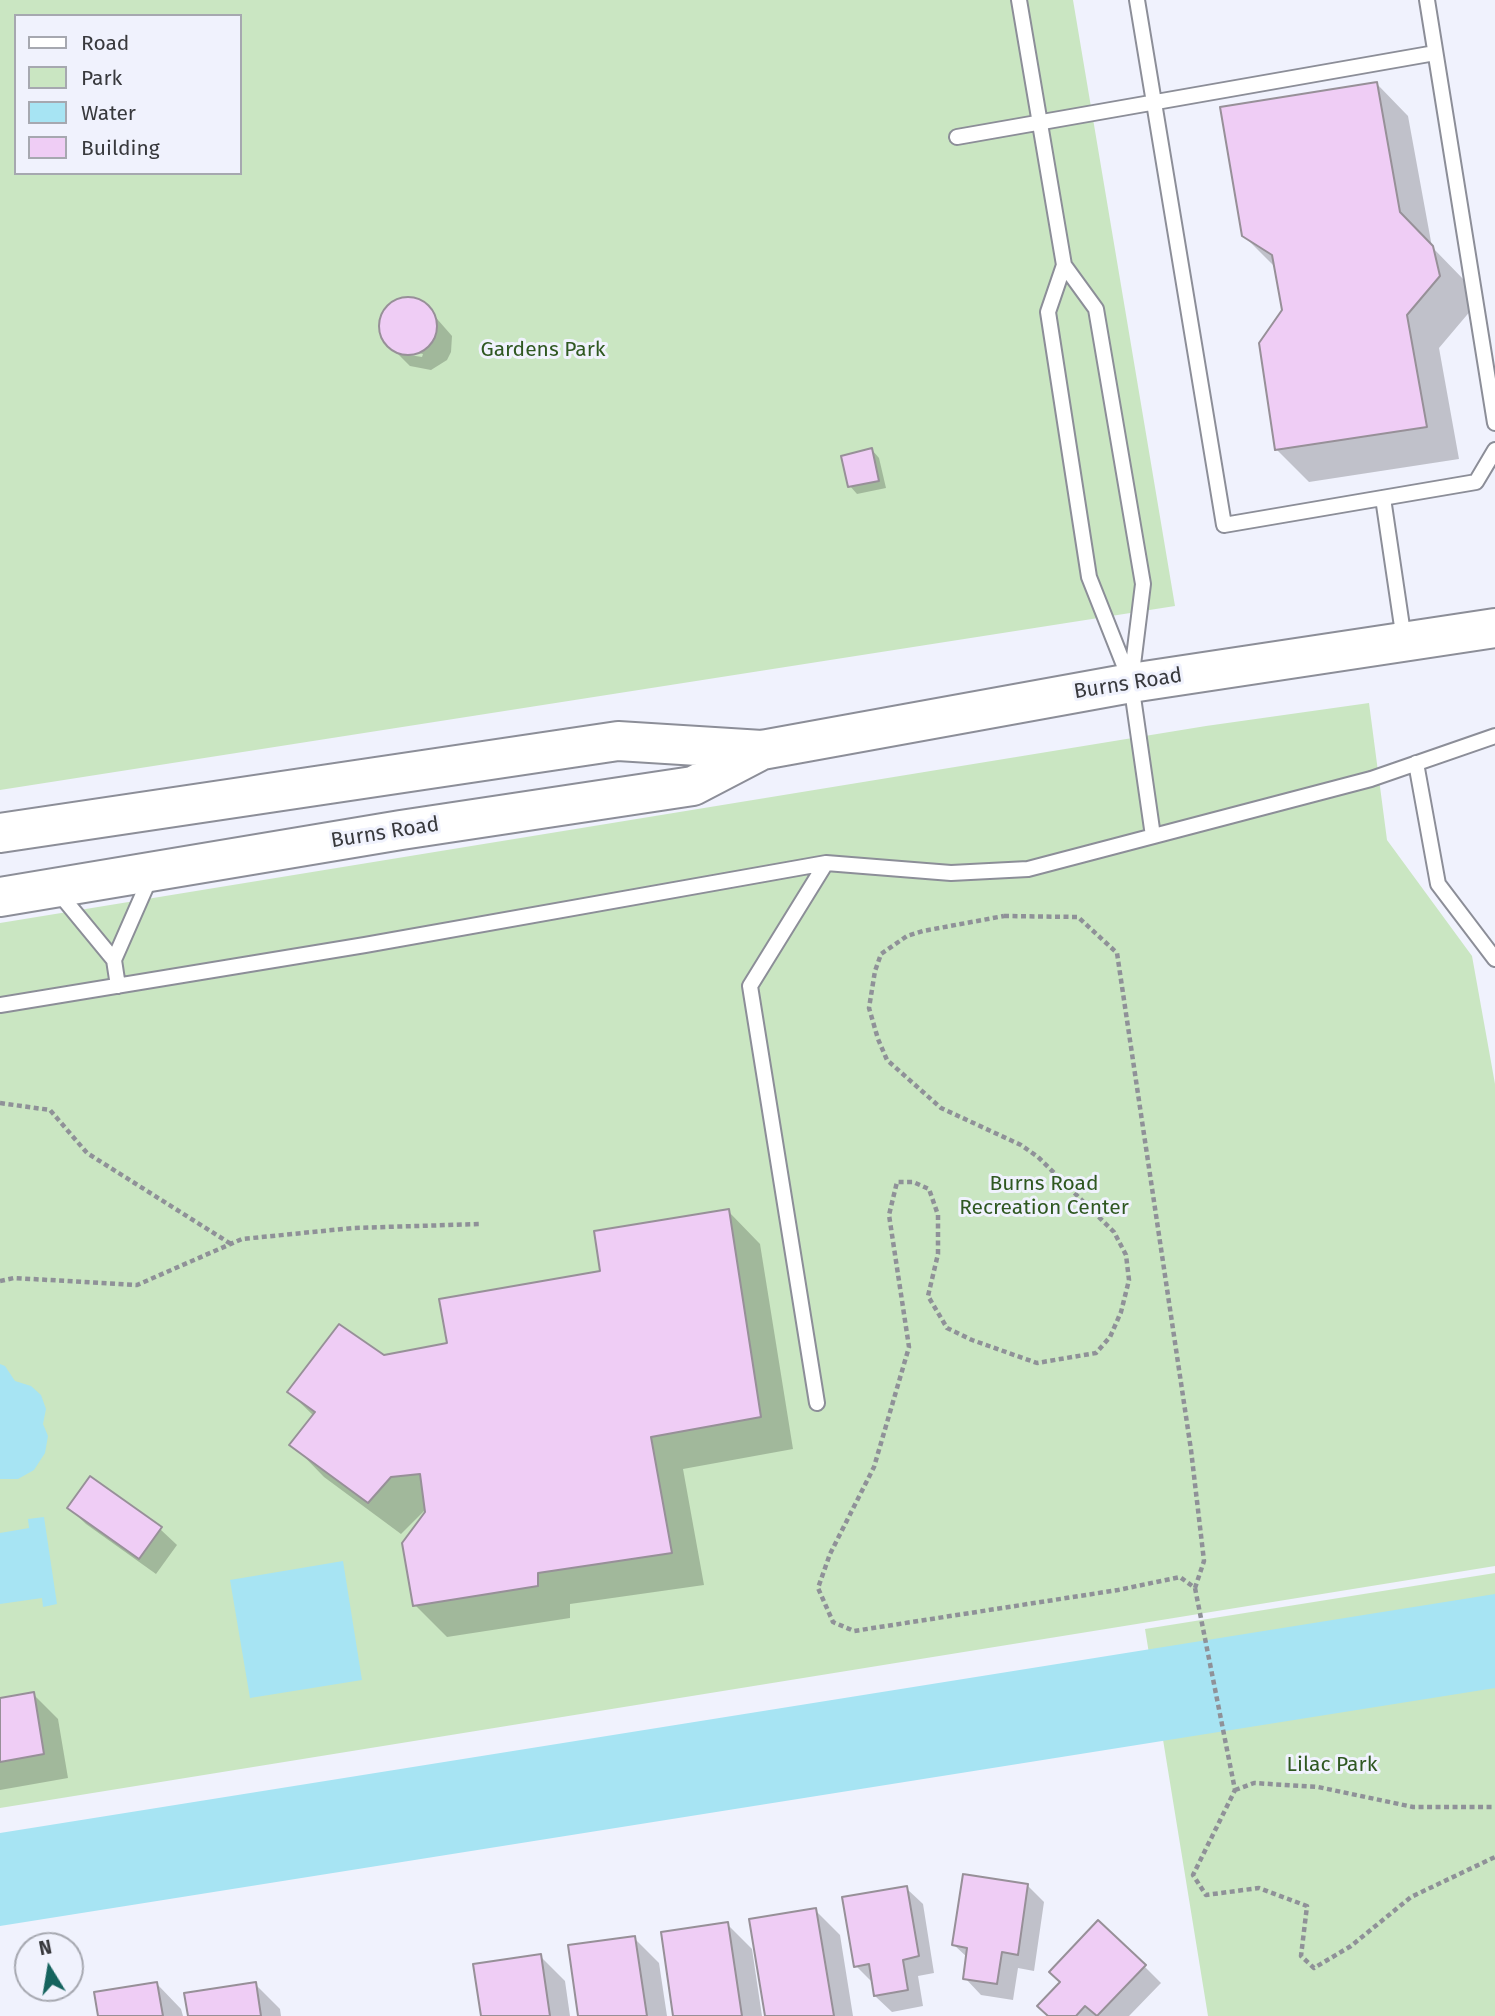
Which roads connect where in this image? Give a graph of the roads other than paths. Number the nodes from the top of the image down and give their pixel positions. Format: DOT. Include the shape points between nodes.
graph roads {
  1 [pos="1018,0"];
  2 [pos="1137,0"];
  3 [pos="1427,0"];
  4 [pos="1435,53"];
  5 [pos="1154,102"];
  6 [pos="1039,122"];
  7 [pos="957,137"];
  8 [pos="1064,265"];
  9 [pos="1495,423"];
  10 [pos="1495,450"];
  11 [pos="1383,498"];
  12 [pos="1495,628"];
  13 [pos="1404,642"];
  14 [pos="1131,682"];
  15 [pos="1495,736"];
  16 [pos="762,750"];
  17 [pos="1416,763"];
  18 [pos="0,833"];
  19 [pos="1153,836"];
  20 [pos="825,863"];
  21 [pos="153,871"];
  22 [pos="55,888"];
  23 [pos="0,897"];
  24 [pos="1495,959"];
  25 [pos="114,960"];
  26 [pos="118,986"];
  27 [pos="0,1005"];
  28 [pos="817,1403"];
  1 -- 6 [label="lane"];
  2 -- 5 [label="lane"];
  3 -- 4 [label="lane"];
  4 -- 5 [label="lane"];
  4 -- 9 [label="lane"];
  5 -- 6 [label="lane"];
  5 -- 11 [label="lane" via="1224,525"];
  6 -- 7 [label="lane"];
  6 -- 8 [label="lane"];
  8 -- 14 [label="lane" via="1048,312 1089,577"];
  8 -- 14 [label="lane" via="1096,309 1143,584"];
  10 -- 11 [label="lane" via="1476,482"];
  11 -- 13 [label="lane"];
  12 -- 13 [label="street, Burns Road"];
  13 -- 14 [label="street, Burns Road"];
  14 -- 16 [label="street, Burns Road"];
  14 -- 19 [label="lane"];
  15 -- 17 [label="lane"];
  16 -- 18 [label="street, Burns Road" via="618,741"];
  16 -- 21 [label="street, Burns Road" via="693,786"];
  17 -- 19 [label="lane"];
  17 -- 24 [label="lane" via="1438,884"];
  19 -- 20 [label="lane" via="1028,869 951,873"];
  20 -- 26 [label="lane"];
  20 -- 28 [label="lane" via="750,986"];
  21 -- 22 [label="street, Burns Road"];
  21 -- 25 [label="lane"];
  22 -- 23 [label="street, Burns Road"];
  22 -- 25 [label="lane"];
  25 -- 26 [label="lane"];
  26 -- 27 [label="lane"];
}
